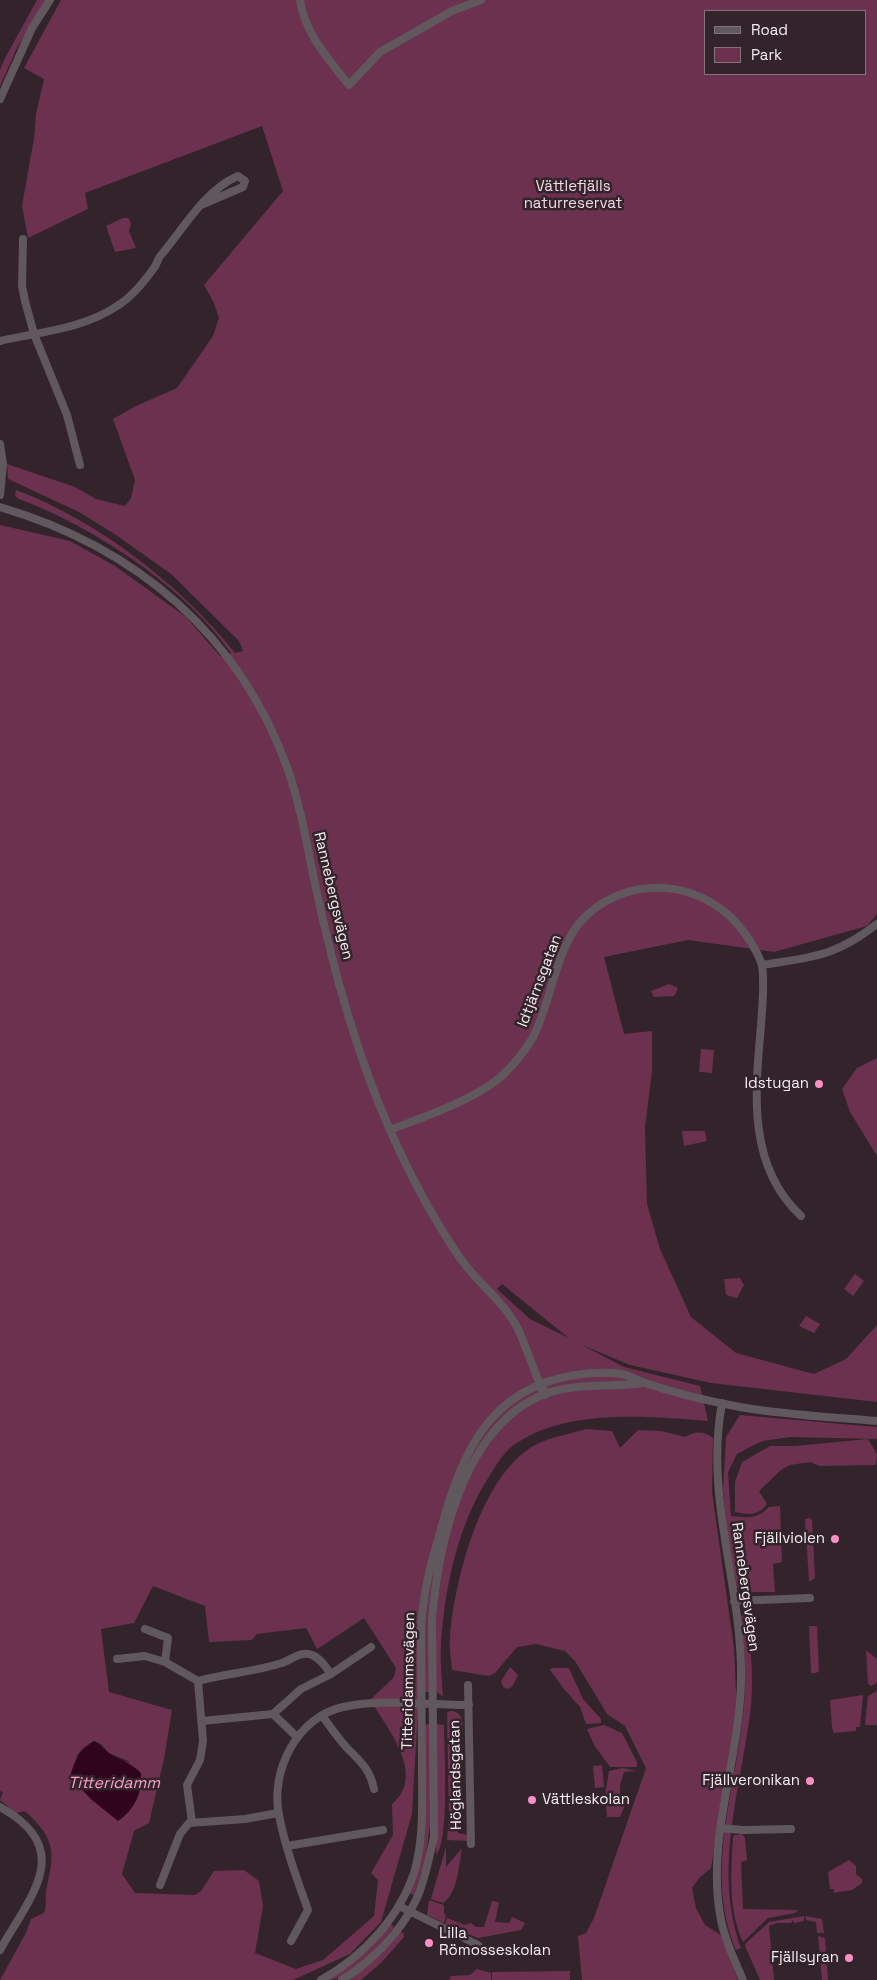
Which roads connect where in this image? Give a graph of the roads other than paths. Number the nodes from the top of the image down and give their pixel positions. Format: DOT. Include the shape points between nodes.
graph roads {
  1 [pos="50,0"];
  2 [pos="300,0"];
  3 [pos="481,0"];
  4 [pos="0,99"];
  5 [pos="201,205"];
  6 [pos="23,239"];
  7 [pos="34,334"];
  8 [pos="0,341"];
  9 [pos="0,444"];
  10 [pos="80,465"];
  11 [pos="0,495"];
  12 [pos="0,508"];
  13 [pos="877,924"];
  14 [pos="762,965"];
  15 [pos="390,1130"];
  16 [pos="801,1216"];
  17 [pos="644,1383"];
  18 [pos="540,1384"];
  19 [pos="545,1394"];
  20 [pos="722,1403"];
  21 [pos="877,1421"];
  22 [pos="810,1598"];
  23 [pos="734,1601"];
  24 [pos="146,1629"];
  25 [pos="371,1648"];
  26 [pos="117,1659"];
  27 [pos="165,1662"];
  28 [pos="331,1674"];
  29 [pos="198,1681"];
  30 [pos="468,1685"];
  31 [pos="422,1704"];
  32 [pos="433,1704"];
  33 [pos="469,1705"];
  34 [pos="273,1714"];
  35 [pos="322,1716"];
  36 [pos="202,1721"];
  37 [pos="297,1737"];
  38 [pos="374,1789"];
  39 [pos="0,1807"];
  40 [pos="278,1813"];
  41 [pos="192,1822"];
  42 [pos="720,1828"];
  43 [pos="791,1829"];
  44 [pos="383,1830"];
  45 [pos="471,1844"];
  46 [pos="287,1846"];
  47 [pos="160,1885"];
  48 [pos="399,1906"];
  49 [pos="410,1912"];
  50 [pos="291,1941"];
  51 [pos="0,1950"];
  52 [pos="484,1952"];
  53 [pos="321,1980"];
  54 [pos="342,1980"];
  55 [pos="743,1980"];
  1 -- 4 [label="street" via="32,28"];
  2 -- 3 [label="street" via="302,17 349,85 380,52 452,11"];
  5 -- 5 [label="street" via="243,187 245,181 241,176 234,177"];
  5 -- 7 [label="street" via="145,280 117,306 79,323"];
  6 -- 7 [label="street" via="22,286"];
  7 -- 8 [label="street"];
  7 -- 10 [label="street" via="67,416"];
  9 -- 11 [label="street" via="3,464"];
  12 -- 15 [label="street, Rannebergsvägen" via="70,532 147,578 194,618 247,686 265,716 289,772 346,1010"];
  13 -- 14 [label="street" via="857,940 826,954"];
  14 -- 15 [label="street, Idtjärnsgatan" via="739,925 712,902 670,887 626,891 606,901 573,930 532,1038 510,1068 472,1095"];
  14 -- 16 [label="street, Idtjärnsgatan" via="756,1090 758,1128 773,1177"];
  15 -- 18 [label="street, Rannebergsvägen" via="442,1231 467,1268 513,1321"];
  17 -- 18 [label="street" via="626,1375 606,1373 577,1375"];
  17 -- 19 [label="street" via="589,1385"];
  17 -- 20 [label="street"];
  18 -- 19 [label="street, Rannebergsvägen"];
  18 -- 31 [label="street, Titteridammsvägen" via="507,1403 487,1422 471,1445 455,1481 426,1592 421,1632"];
  19 -- 32 [label="street, Titteridammsvägen" via="521,1407 493,1431 471,1466 456,1502 434,1596"];
  20 -- 21 [label="street"];
  20 -- 23 [label="street, Rannebergsvägen" via="718,1486"];
  22 -- 23 [label="street"];
  23 -- 42 [label="street, Rannebergsvägen" via="740,1637 741,1681"];
  24 -- 27 [label="street" via="168,1638"];
  25 -- 28 [label="street"];
  26 -- 27 [label="street" via="145,1656"];
  27 -- 29 [label="street"];
  28 -- 29 [label="street" via="325,1664 311,1654 303,1654 254,1672"];
  28 -- 34 [label="street" via="301,1689"];
  29 -- 36 [label="street"];
  30 -- 33 [label="street, Höglandsgatan"];
  31 -- 32 [label="street, Höglandsgatan"];
  31 -- 35 [label="street, Höglandsgatan" via="342,1707"];
  31 -- 48 [label="street, Titteridammsvägen" via="423,1814 419,1853"];
  32 -- 33 [label="street, Höglandsgatan"];
  32 -- 49 [label="street, Titteridammsvägen" via="434,1836"];
  33 -- 45 [label="street, Höglandsgatan"];
  34 -- 36 [label="street"];
  34 -- 37 [label="street"];
  35 -- 37 [label="street, Höglandsgatan" via="313,1720"];
  35 -- 38 [label="street" via="364,1764"];
  36 -- 41 [label="street" via="200,1760 187,1785"];
  37 -- 40 [label="street, Höglandsgatan" via="281,1771"];
  39 -- 51 [label="street" via="22,1819 36,1836 41,1861 39,1881"];
  40 -- 41 [label="street" via="245,1819"];
  40 -- 46 [label="street, Höglandsgatan"];
  41 -- 47 [label="street" via="180,1834"];
  42 -- 43 [label="street"];
  42 -- 55 [label="street, Rannebergsvägen" via="717,1877 721,1922"];
  44 -- 46 [label="street"];
  46 -- 50 [label="street, Höglandsgatan" via="308,1910"];
  48 -- 49 [label="street"];
  48 -- 53 [label="street, Titteridammsvägen" via="367,1946"];
  49 -- 52 [label="street" via="478,1945"];
  49 -- 54 [label="street, Titteridammsvägen" via="371,1958"];
}
